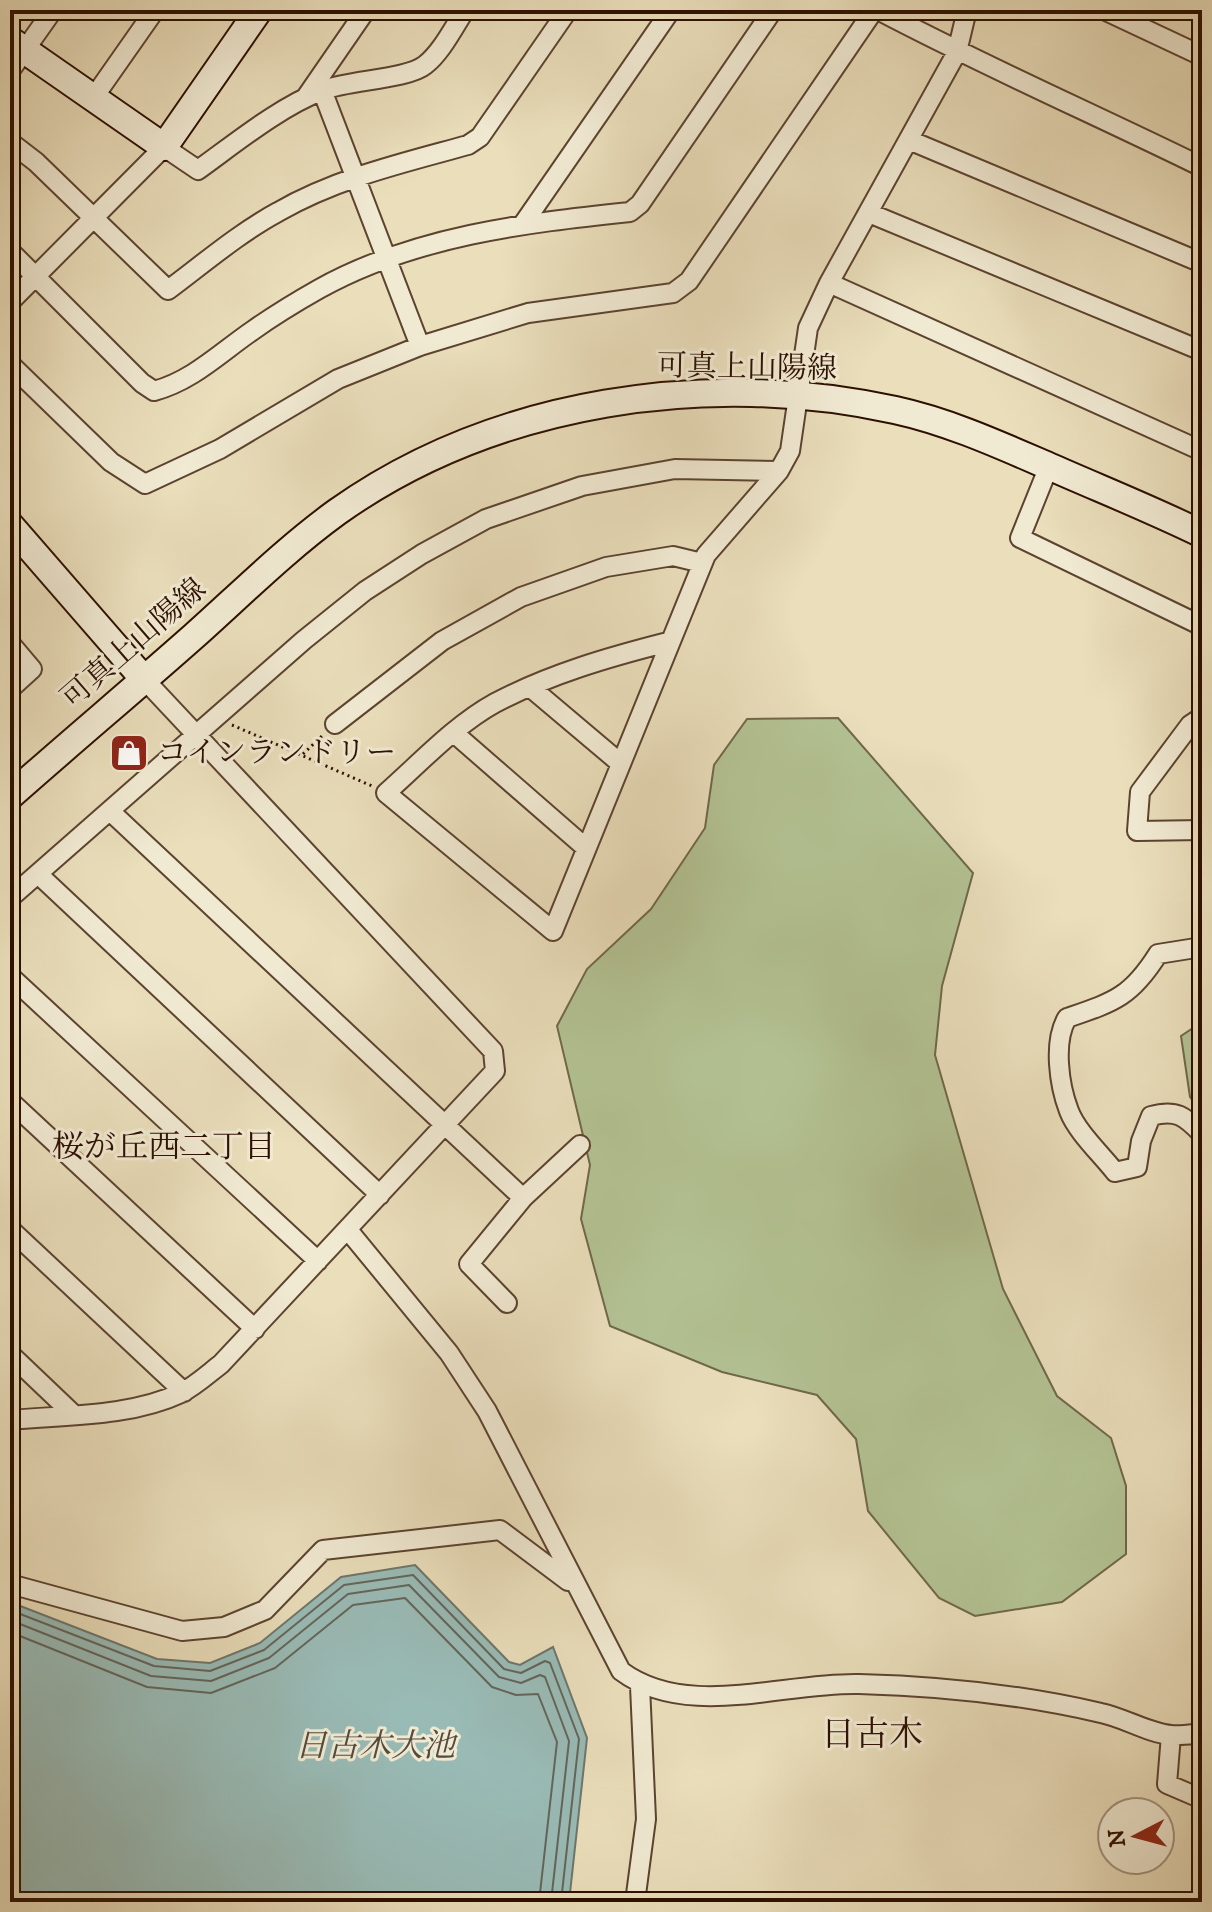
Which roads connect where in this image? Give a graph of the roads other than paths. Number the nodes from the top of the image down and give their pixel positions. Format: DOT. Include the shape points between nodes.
graph roads {
  1 [pos="53,10"];
  2 [pos="155,10"];
  3 [pos="259,10"];
  4 [pos="366,10"];
  5 [pos="465,10"];
  6 [pos="568,10"];
  7 [pos="671,10"];
  8 [pos="773,10"];
  9 [pos="876,10"];
  10 [pos="967,10"];
  11 [pos="1104,10"];
  12 [pos="957,52"];
  13 [pos="15,54"];
  14 [pos="1202,56"];
  15 [pos="322,90"];
  16 [pos="94,97"];
  17 [pos="305,100"];
  18 [pos="909,140"];
  19 [pos="10,142"];
  20 [pos="164,147"];
  21 [pos="1202,167"];
  22 [pos="355,176"];
  23 [pos="869,213"];
  24 [pos="93,221"];
  25 [pos="523,224"];
  26 [pos="10,251"];
  27 [pos="387,259"];
  28 [pos="1202,263"];
  29 [pos="36,277"];
  30 [pos="829,283"];
  31 [pos="10,302"];
  32 [pos="420,346"];
  33 [pos="1202,351"];
  34 [pos="10,364"];
  35 [pos="800,394"];
  36 [pos="1202,451"];
  37 [pos="1049,466"];
  38 [pos="779,471"];
  39 [pos="10,525"];
  40 [pos="1202,534"];
  41 [pos="702,563"];
  42 [pos="1202,626"];
  43 [pos="668,642"];
  44 [pos="10,643"];
  45 [pos="143,678"];
  46 [pos="530,687"];
  47 [pos="10,689"];
  48 [pos="1202,717"];
  49 [pos="335,724"];
  50 [pos="454,733"];
  51 [pos="195,736"];
  52 [pos="620,763"];
  53 [pos="10,796"];
  54 [pos="111,812"];
  55 [pos="1202,830"];
  56 [pos="586,848"];
  57 [pos="38,874"];
  58 [pos="10,898"];
  59 [pos="1202,947"];
  60 [pos="10,976"];
  61 [pos="10,1101"];
  62 [pos="446,1126"];
  63 [pos="1202,1134"];
  64 [pos="580,1145"];
  65 [pos="380,1195"];
  66 [pos="523,1198"];
  67 [pos="10,1229"];
  68 [pos="348,1230"];
  69 [pos="318,1261"];
  70 [pos="507,1303"];
  71 [pos="255,1329"];
  72 [pos="10,1354"];
  73 [pos="184,1392"];
  74 [pos="73,1414"];
  75 [pos="10,1420"];
  76 [pos="10,1584"];
  77 [pos="573,1585"];
  78 [pos="640,1686"];
  79 [pos="1202,1733"];
  80 [pos="1171,1735"];
  81 [pos="1202,1799"];
  82 [pos="635,1902"];
  1 -- 13 [label="street"];
  2 -- 16 [label="street"];
  3 -- 20 [label="main road"];
  4 -- 17 [label="street"];
  5 -- 15 [label="street" via="428,64"];
  6 -- 22 [label="street" via="480,137 468,145"];
  7 -- 25 [label="street"];
  8 -- 25 [label="street" via="630,212"];
  9 -- 12 [label="street"];
  9 -- 32 [label="street" via="689,281 673,293 528,313"];
  10 -- 12 [label="street"];
  11 -- 14 [label="street"];
  12 -- 18 [label="street"];
  12 -- 21 [label="street"];
  13 -- 16 [label="main road"];
  15 -- 17 [label="street"];
  15 -- 22 [label="street"];
  16 -- 20 [label="main road"];
  17 -- 20 [label="street" via="198,170"];
  18 -- 23 [label="street"];
  18 -- 28 [label="street"];
  19 -- 24 [label="street"];
  20 -- 24 [label="street"];
  22 -- 24 [label="street" via="275,213 168,290"];
  22 -- 27 [label="street"];
  23 -- 30 [label="street"];
  23 -- 33 [label="street"];
  24 -- 29 [label="street"];
  25 -- 27 [label="street"];
  26 -- 29 [label="street"];
  27 -- 29 [label="street" via="322,288 177,385 154,391"];
  27 -- 32 [label="street"];
  29 -- 31 [label="street"];
  30 -- 35 [label="street" via="808,328"];
  30 -- 36 [label="street"];
  32 -- 34 [label="street" via="338,379 220,449 145,484 111,462"];
  35 -- 37 [label="main road, 可真上山陽線" via="898,411"];
  35 -- 38 [label="street" via="790,451"];
  35 -- 45 [label="main road, 可真上山陽線" via="644,397 545,418 425,462 338,511"];
  37 -- 40 [label="main road, 可真上山陽線"];
  37 -- 42 [label="street" via="1020,538"];
  38 -- 41 [label="street"];
  38 -- 51 [label="street" via="675,469 582,486 486,519 365,591"];
  39 -- 45 [label="main road"];
  41 -- 43 [label="street"];
  41 -- 49 [label="street" via="673,556 606,567 521,597 442,641"];
  43 -- 46 [label="street" via="595,660"];
  43 -- 52 [label="street"];
  44 -- 47 [label="street" via="32,669"];
  45 -- 51 [label="street"];
  45 -- 53 [label="main road, 可真上山陽線"];
  46 -- 50 [label="street" via="493,704"];
  46 -- 52 [label="street"];
  48 -- 55 [label="street" via="1190,725 1140,792 1137,831"];
  50 -- 56 [label="street"];
  50 -- 56 [label="street" via="386,793 553,931"];
  51 -- 54 [label="street"];
  51 -- 62 [label="street" via="493,1051 495,1071"];
  52 -- 56 [label="street"];
  54 -- 57 [label="street"];
  54 -- 62 [label="street"];
  57 -- 58 [label="street"];
  57 -- 65 [label="street"];
  59 -- 63 [label="street" via="1158,954 1140,983 1120,1000 1067,1018 1060,1031 1059,1057 1069,1112 1115,1172 1137,1167 1151,1116 1168,1111 1185,1116"];
  60 -- 69 [label="street"];
  61 -- 71 [label="street"];
  62 -- 65 [label="street"];
  62 -- 66 [label="street"];
  64 -- 66 [label="street"];
  65 -- 68 [label="street"];
  66 -- 70 [label="street" via="469,1264"];
  67 -- 73 [label="street"];
  68 -- 69 [label="street"];
  68 -- 77 [label="street" via="472,1388"];
  69 -- 71 [label="street"];
  71 -- 73 [label="street"];
  72 -- 74 [label="street"];
  73 -- 74 [label="street" via="156,1403"];
  74 -- 75 [label="street"];
  76 -- 77 [label="street" via="182,1631 224,1627 265,1610 323,1550 500,1530"];
  77 -- 78 [label="street" via="621,1671"];
  78 -- 80 [label="street" via="709,1696 829,1683 888,1685 1023,1699"];
  78 -- 82 [label="street" via="646,1819"];
  79 -- 80 [label="street"];
  80 -- 81 [label="street" via="1167,1784"];
}
